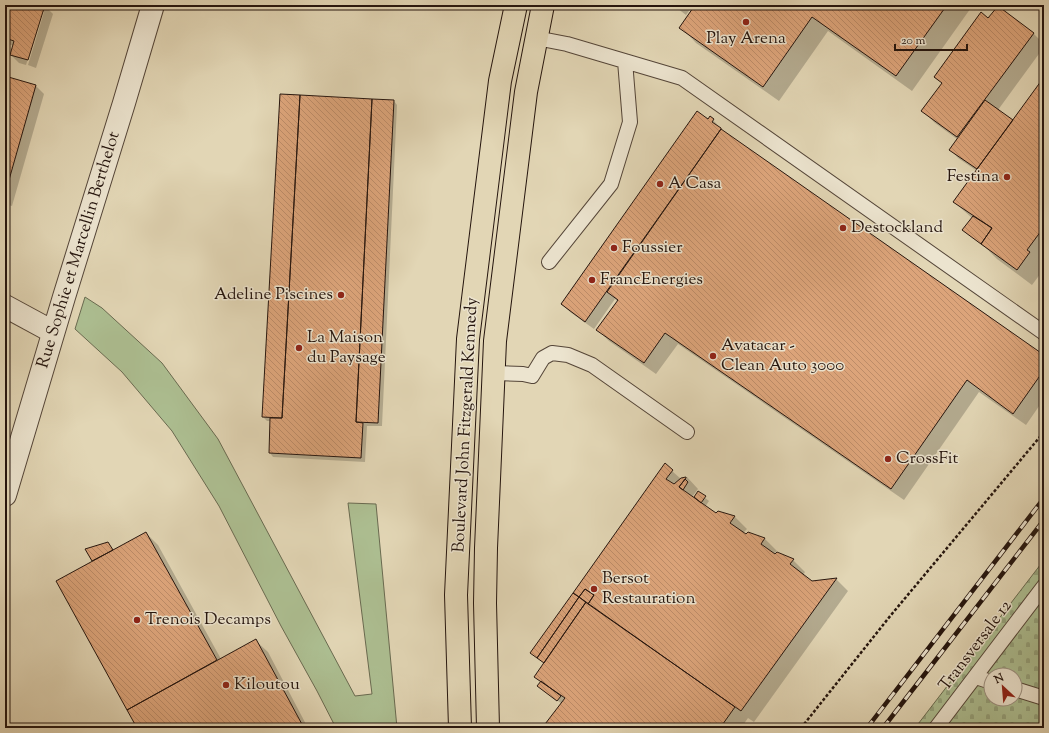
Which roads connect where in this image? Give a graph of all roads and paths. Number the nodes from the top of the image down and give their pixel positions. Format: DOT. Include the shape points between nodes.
graph roads {
  1 [pos="153,5"];
  2 [pos="516,5"];
  3 [pos="543,5"];
  4 [pos="536,38"];
  5 [pos="625,61"];
  6 [pos="549,262"];
  7 [pos="5,306"];
  8 [pos="53,332"];
  9 [pos="1044,333"];
  10 [pos="493,374"];
  11 [pos="687,432"];
  12 [pos="1044,432"];
  13 [pos="5,495"];
  14 [pos="1044,586"];
  15 [pos="976,677"];
  16 [pos="983,679"];
  17 [pos="1023,691"];
  18 [pos="1044,698"];
  19 [pos="460,728"];
  20 [pos="488,728"];
  21 [pos="801,728"];
  22 [pos="936,728"];
  1 -- 8 [label="street, Rue Sophie et Marcellin Berthelot"];
  2 -- 19 [label="main road, Boulevard John Fitzgerald Kennedy" via="500,81 468,338 456,594"];
  3 -- 4 [label="main road, Boulevard John Fitzgerald Kennedy"];
  4 -- 5 [label="lane"];
  4 -- 10 [label="main road, Boulevard John Fitzgerald Kennedy" via="526,92"];
  5 -- 6 [label="lane" via="630,122 611,184"];
  5 -- 9 [label="lane" via="682,78"];
  7 -- 8 [label="street"];
  8 -- 13 [label="street, Rue Sophie et Marcellin Berthelot"];
  10 -- 11 [label="lane" via="532,376 544,358 552,353 568,355 592,365"];
  10 -- 20 [label="main road, Boulevard John Fitzgerald Kennedy" via="485,603"];
  12 -- 21 [label="path" via="891,615"];
  14 -- 15 [label="lane, Transversale 12"];
  15 -- 16 [label="lane"];
  15 -- 22 [label="lane, Transversale 12"];
  17 -- 18 [label="lane"];
}
